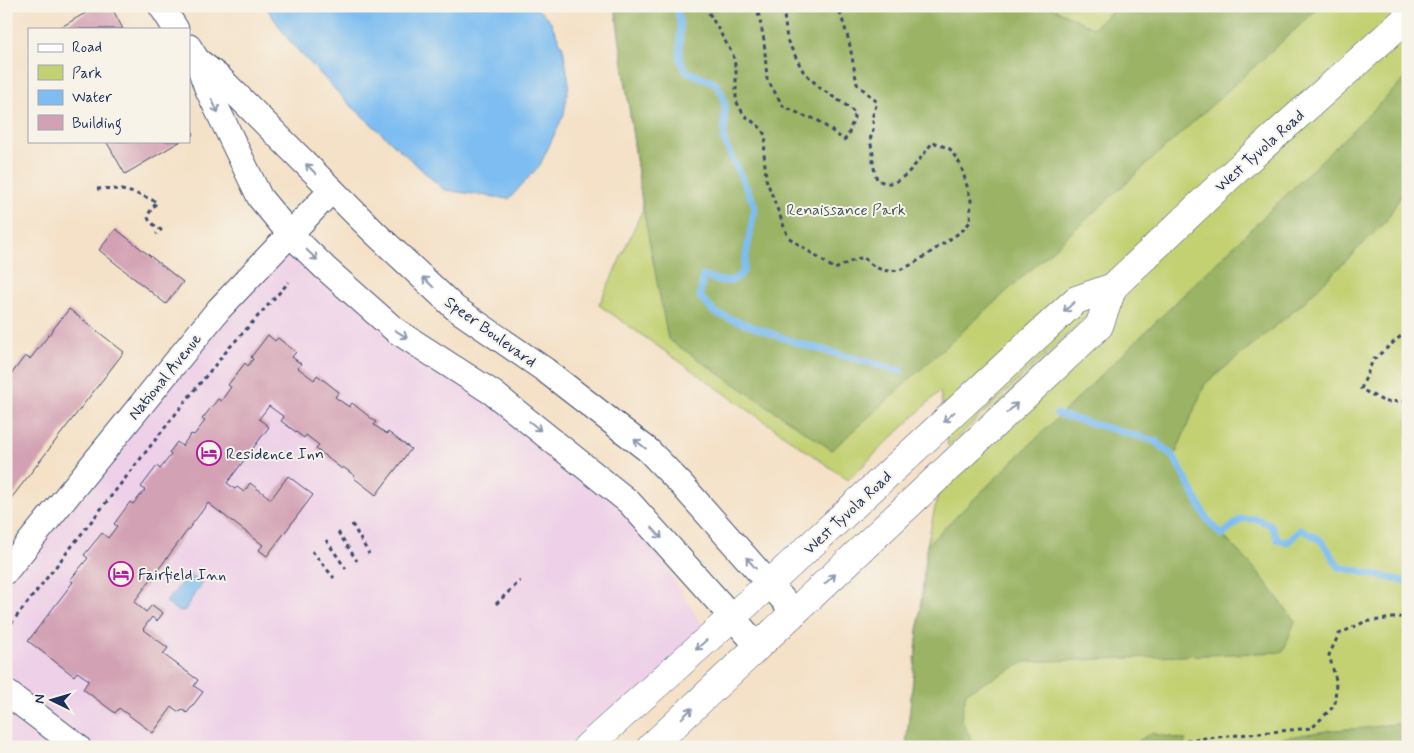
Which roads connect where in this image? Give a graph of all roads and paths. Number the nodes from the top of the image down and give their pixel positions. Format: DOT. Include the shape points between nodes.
graph roads {
  1 [pos="161,6"];
  2 [pos="705,6"];
  3 [pos="754,6"];
  4 [pos="783,6"];
  5 [pos="838,6"];
  6 [pos="1408,16"];
  7 [pos="175,28"];
  8 [pos="193,54"];
  9 [pos="97,189"];
  10 [pos="332,190"];
  11 [pos="156,234"];
  12 [pos="290,234"];
  13 [pos="289,282"];
  14 [pos="1112,287"];
  15 [pos="1408,333"];
  16 [pos="1408,401"];
  17 [pos="352,524"];
  18 [pos="338,532"];
  19 [pos="326,540"];
  20 [pos="312,550"];
  21 [pos="369,554"];
  22 [pos="357,562"];
  23 [pos="346,569"];
  24 [pos="6,570"];
  25 [pos="334,578"];
  26 [pos="520,581"];
  27 [pos="769,584"];
  28 [pos="496,604"];
  29 [pos="795,613"];
  30 [pos="1408,616"];
  31 [pos="732,617"];
  32 [pos="6,630"];
  33 [pos="758,646"];
  34 [pos="6,692"];
  35 [pos="78,747"];
  36 [pos="587,747"];
  37 [pos="652,747"];
  38 [pos="1183,747"];
  1 -- 7 [label="street"];
  2 -- 5 [label="path" via="733,55 736,101 744,115 762,128 766,137 766,179 788,237 835,269 863,258 885,271 897,271 908,268 963,230 970,222 971,200 960,164 950,149 933,142 902,178 889,183 877,180 870,140 877,102 857,84"];
  3 -- 4 [label="path" via="764,40 767,79 783,106 816,118 844,140 855,114 803,71 787,40"];
  6 -- 14 [label="main road, West Tyvola Road"];
  10 -- 8 [label="street, Speer Boulevard, one-way"];
  8 -- 12 [label="street, one-way" via="260,198"];
  9 -- 11 [label="path" via="128,190 157,202 147,215 148,221 161,230"];
  10 -- 12 [label="street, National Avenue"];
  27 -- 10 [label="street, Speer Boulevard, one-way" via="648,450 545,370 454,308"];
  12 -- 24 [label="street, National Avenue" via="218,309"];
  12 -- 31 [label="street, one-way" via="395,330 493,393 629,502"];
  13 -- 32 [label="path" via="196,388"];
  14 -- 27 [label="main road, West Tyvola Road, one-way" via="1076,300"];
  29 -- 14 [label="main road, West Tyvola Road, one-way" via="1099,326"];
  15 -- 16 [label="path" via="1373,360 1361,389 1385,402"];
  17 -- 21 [label="path"];
  18 -- 22 [label="path"];
  19 -- 23 [label="path"];
  20 -- 25 [label="path"];
  26 -- 28 [label="path"];
  27 -- 29 [label="street, Speer Boulevard"];
  27 -- 31 [label="main road, West Tyvola Road"];
  29 -- 33 [label="main road, West Tyvola Road"];
  30 -- 38 [label="path" via="1364,622 1339,634 1329,655 1336,680 1335,704 1312,728 1186,740"];
  31 -- 33 [label="street"];
  31 -- 36 [label="main road, West Tyvola Road, one-way"];
  37 -- 33 [label="main road, West Tyvola Road, one-way"];
  34 -- 35 [label="street"];
}
